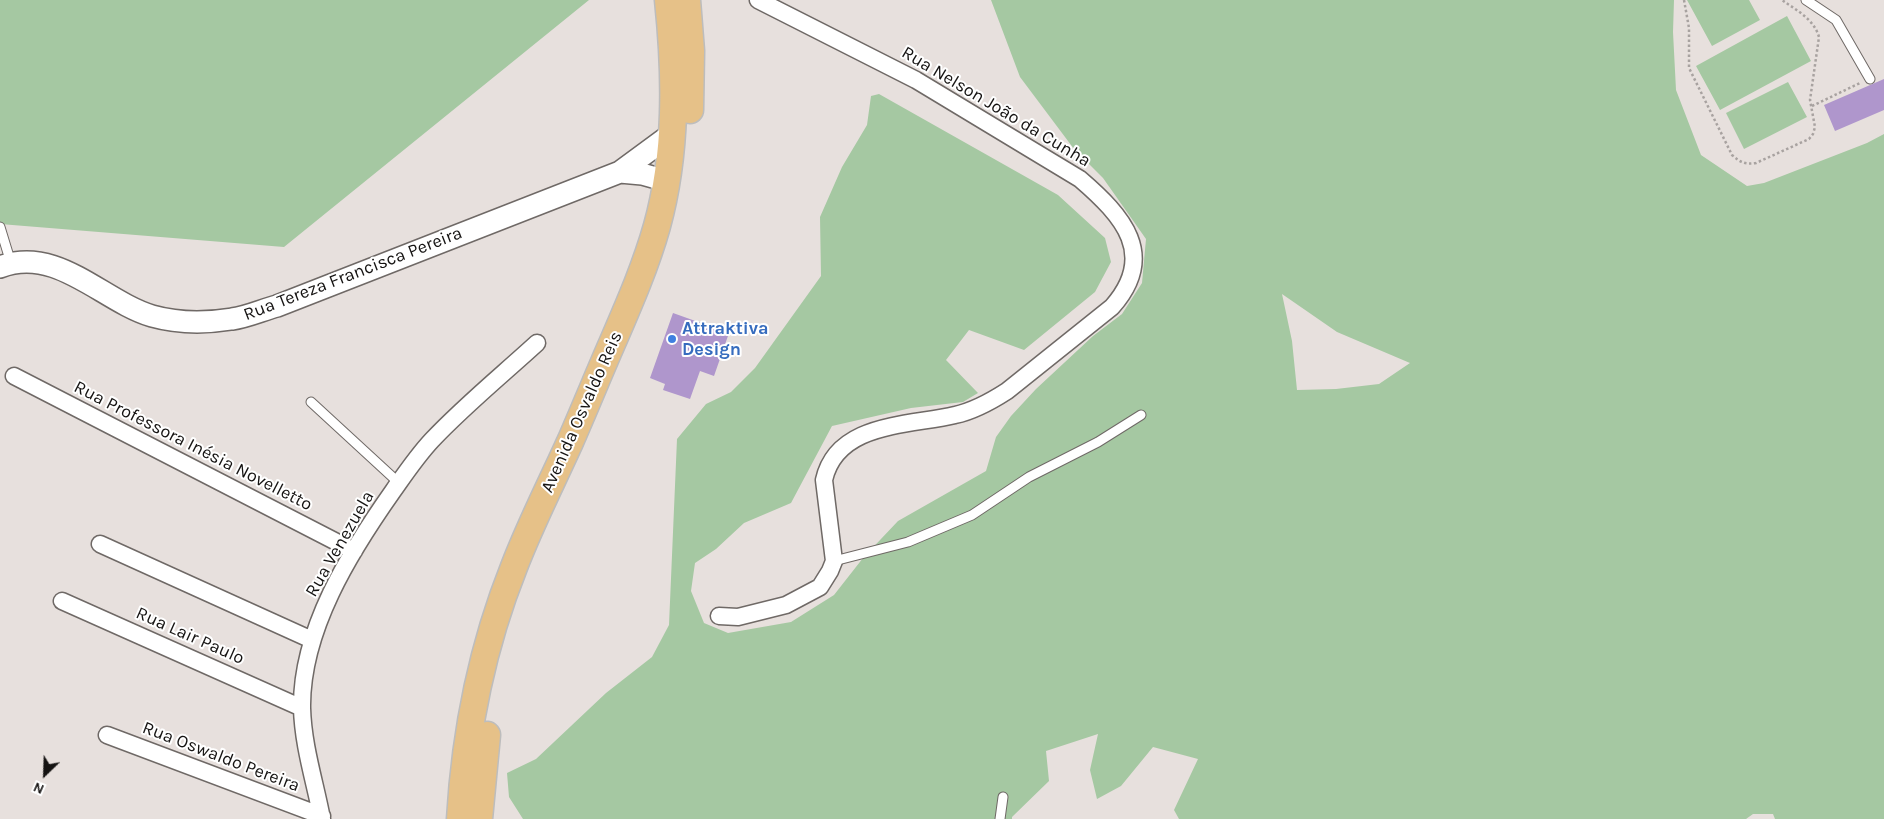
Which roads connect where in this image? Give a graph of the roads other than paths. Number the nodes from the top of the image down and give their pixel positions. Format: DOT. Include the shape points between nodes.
graph roads {
  1 [pos="668,0"];
  2 [pos="687,0"];
  3 [pos="758,0"];
  4 [pos="1806,0"];
  5 [pos="1870,79"];
  6 [pos="673,133"];
  7 [pos="620,172"];
  8 [pos="667,181"];
  9 [pos="0,227"];
  10 [pos="6,265"];
  11 [pos="537,342"];
  12 [pos="14,376"];
  13 [pos="311,402"];
  14 [pos="1141,415"];
  15 [pos="399,483"];
  16 [pos="100,544"];
  17 [pos="354,551"];
  18 [pos="834,561"];
  19 [pos="62,601"];
  20 [pos="719,616"];
  21 [pos="312,640"];
  22 [pos="302,708"];
  23 [pos="107,735"];
  24 [pos="1003,797"];
  25 [pos="322,818"];
  26 [pos="460,819"];
  27 [pos="479,819"];
  28 [pos="1000,819"];
  1 -- 6 [label="main road, Avenida Osvaldo Reis"];
  2 -- 27 [label="main road, Avenida Osvaldo Reis" via="691,99 683,184 674,222 649,297 548,524 518,601 494,695"];
  3 -- 18 [label="street, Rua Nelson João da Cunha" via="916,80 1080,179 1117,214 1132,246 1134,265 1124,294 1007,391 972,410 870,432 835,455 824,480"];
  4 -- 5 [label="lane" via="1836,20"];
  6 -- 7 [label="street, Rua Tereza Francisca Pereira"];
  6 -- 8 [label="main road, Avenida Osvaldo Reis"];
  7 -- 8 [label="street, Rua Tereza Francisca Pereira"];
  7 -- 10 [label="street, Rua Tereza Francisca Pereira" via="276,306 234,319 206,322 151,316 51,266 33,262"];
  8 -- 26 [label="main road, Avenida Osvaldo Reis" via="640,278 525,541 496,617 485,655 464,765"];
  9 -- 10 [label="lane"];
  11 -- 15 [label="street, Rua Venezuela" via="432,440"];
  12 -- 17 [label="street, Rua Professora Inésia Novelletto"];
  13 -- 15 [label="lane"];
  14 -- 18 [label="lane" via="1098,442 1029,477 972,515 908,542"];
  15 -- 17 [label="street, Rua Venezuela"];
  16 -- 21 [label="street"];
  17 -- 21 [label="street, Rua Venezuela"];
  18 -- 20 [label="street" via="820,587 786,605 738,617"];
  19 -- 22 [label="street, Rua Lair Paulo"];
  21 -- 22 [label="street, Rua Venezuela" via="305,666"];
  22 -- 25 [label="street, Rua Venezuela" via="308,761"];
  23 -- 25 [label="street, Rua Oswaldo Pereira"];
  24 -- 28 [label="lane"];
}
